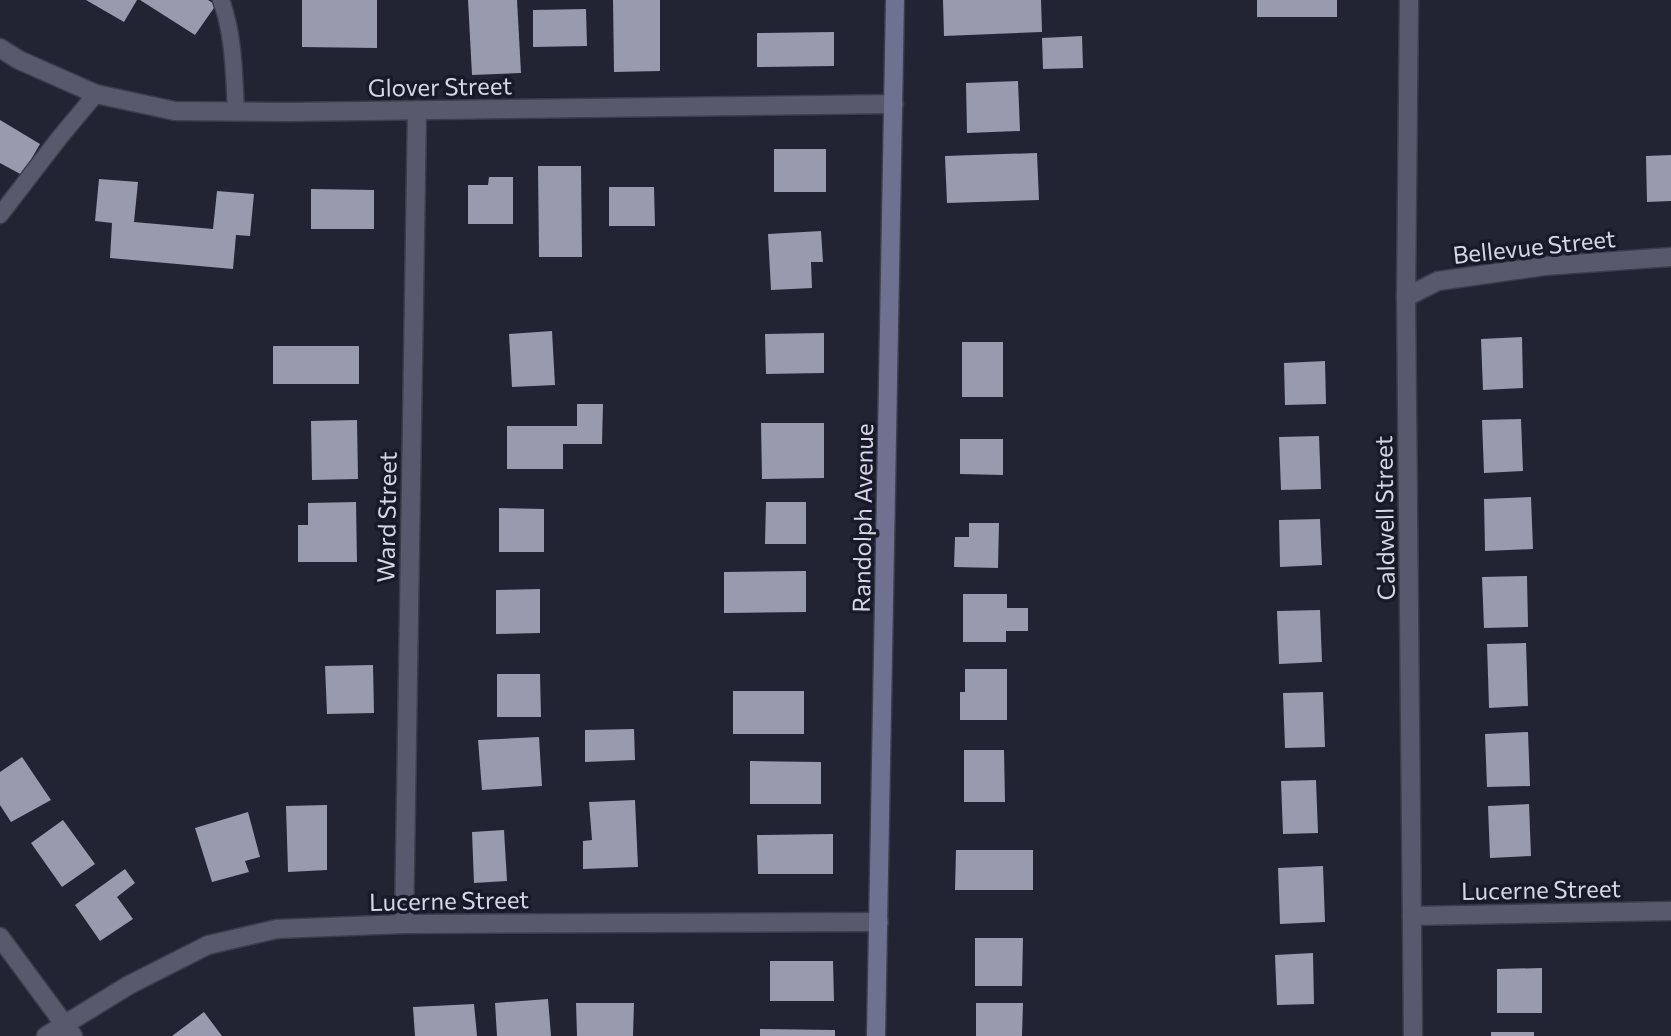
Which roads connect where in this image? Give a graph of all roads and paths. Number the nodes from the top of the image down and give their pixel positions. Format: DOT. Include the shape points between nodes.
graph roads {
  1 [pos="220,0"];
  2 [pos="895,0"];
  3 [pos="1409,0"];
  4 [pos="0,48"];
  5 [pos="96,94"];
  6 [pos="894,104"];
  7 [pos="417,110"];
  8 [pos="236,112"];
  9 [pos="0,215"];
  10 [pos="1671,257"];
  11 [pos="1406,298"];
  12 [pos="1671,911"];
  13 [pos="1412,916"];
  14 [pos="879,922"];
  15 [pos="404,924"];
  16 [pos="0,937"];
  17 [pos="69,1030"];
  18 [pos="46,1036"];
  19 [pos="876,1036"];
  20 [pos="1413,1036"];
  1 -- 8 [label="lane" via="228,26"];
  2 -- 6 [label="street, Randolph Avenue"];
  3 -- 11 [label="street, Caldwell Street"];
  4 -- 5 [label="street, Glover Street" via="19,61"];
  5 -- 8 [label="street, Glover Street" via="175,111"];
  5 -- 9 [label="lane"];
  6 -- 7 [label="street, Glover Street"];
  6 -- 14 [label="street, Randolph Avenue"];
  7 -- 8 [label="street, Glover Street"];
  7 -- 15 [label="street, Ward Street"];
  10 -- 11 [label="street, Bellevue Street" via="1438,281"];
  11 -- 13 [label="street, Caldwell Street"];
  12 -- 13 [label="street, Lucerne Street"];
  13 -- 20 [label="street, Caldwell Street"];
  14 -- 15 [label="street, Lucerne Street"];
  14 -- 19 [label="street, Randolph Avenue"];
  15 -- 17 [label="street, Lucerne Street" via="277,929 208,945 129,985"];
  16 -- 17 [label="street"];
  17 -- 18 [label="street, Lucerne Street"];
}
